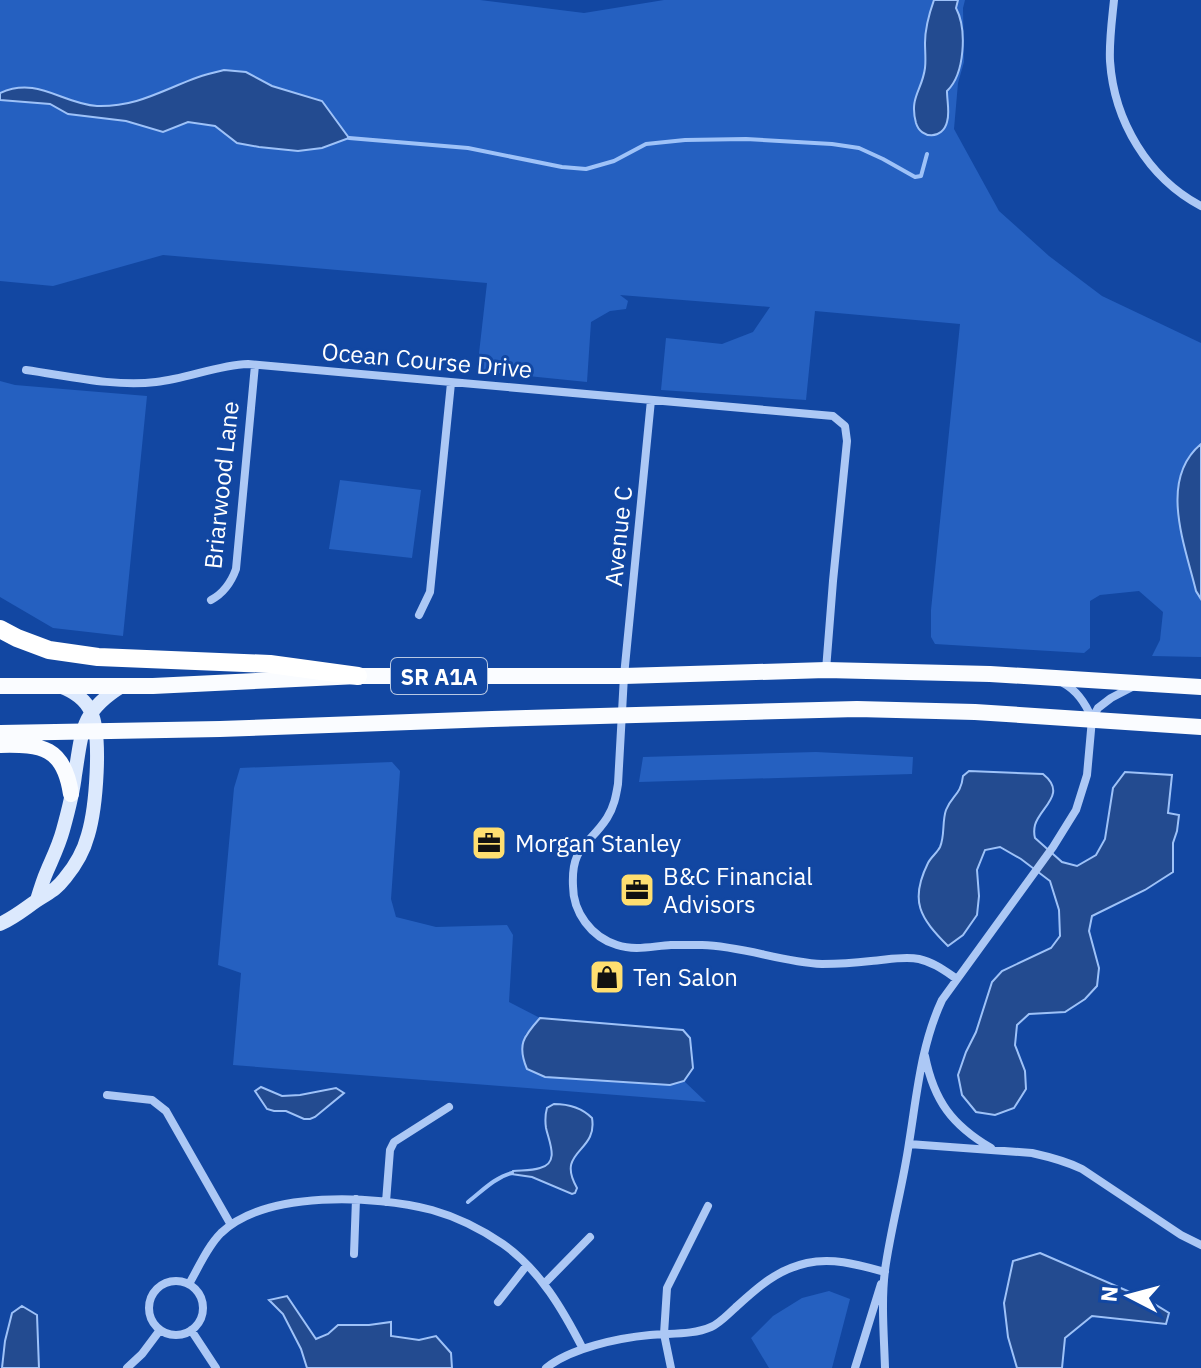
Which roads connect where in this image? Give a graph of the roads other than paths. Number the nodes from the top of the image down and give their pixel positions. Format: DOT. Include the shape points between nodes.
graph roads {
  1 [pos="1114,0"];
  2 [pos="1199,203"];
  3 [pos="255,365"];
  4 [pos="26,370"];
  5 [pos="451,383"];
  6 [pos="651,400"];
  7 [pos="211,600"];
  8 [pos="419,615"];
  9 [pos="0,629"];
  10 [pos="826,670"];
  11 [pos="358,676"];
  12 [pos="624,676"];
  13 [pos="1053,677"];
  14 [pos="1140,683"];
  15 [pos="0,686"];
  16 [pos="58,686"];
  17 [pos="122,686"];
  18 [pos="1201,687"];
  19 [pos="91,712"];
  20 [pos="621,715"];
  21 [pos="1092,719"];
  22 [pos="1201,727"];
  23 [pos="89,731"];
  24 [pos="0,733"];
  25 [pos="0,745"];
  26 [pos="71,794"];
  27 [pos="37,900"];
  28 [pos="0,924"];
  29 [pos="957,979"];
  30 [pos="924,1052"];
  31 [pos="107,1095"];
  32 [pos="449,1107"];
  33 [pos="909,1144"];
  34 [pos="996,1150"];
  35 [pos="356,1199"];
  36 [pos="386,1202"];
  37 [pos="708,1206"];
  38 [pos="231,1225"];
  39 [pos="590,1237"];
  40 [pos="1201,1245"];
  41 [pos="354,1254"];
  42 [pos="527,1265"];
  43 [pos="885,1272"];
  44 [pos="189,1284"];
  45 [pos="544,1284"];
  46 [pos="498,1302"];
  47 [pos="160,1330"];
  48 [pos="191,1330"];
  49 [pos="664,1334"];
  50 [pos="583,1349"];
  51 [pos="127,1368"];
  52 [pos="216,1368"];
  53 [pos="546,1368"];
  54 [pos="671,1368"];
  55 [pos="855,1368"];
  56 [pos="885,1368"];
  1 -- 2 [label="street" via="1110,63 1129,132 1153,168"];
  3 -- 4 [label="street, Ocean Course Drive" via="235,364 157,382"];
  3 -- 5 [label="street, Ocean Course Drive"];
  3 -- 7 [label="street, Briarwood Lane" via="236,569 224,591"];
  5 -- 6 [label="street, Ocean Course Drive"];
  5 -- 8 [label="street" via="430,592"];
  6 -- 10 [label="street, Ocean Course Drive" via="833,416 845,426"];
  6 -- 12 [label="street, Avenue C"];
  9 -- 11 [label="highway" via="49,650 86,655 270,664"];
  10 -- 12 [label="main road, SR A1A"];
  10 -- 13 [label="main road, SR A1A"];
  11 -- 12 [label="main road, SR A1A"];
  11 -- 17 [label="main road, SR A1A"];
  12 -- 20 [label="street, Avenue C"];
  13 -- 14 [label="main road, SR A1A"];
  13 -- 21 [label="street" via="1079,695"];
  14 -- 18 [label="main road, SR A1A"];
  14 -- 21 [label="street" via="1104,702"];
  15 -- 16 [label="main road, SR A1A"];
  16 -- 17 [label="main road, SR A1A"];
  16 -- 19 [label="street" via="82,698"];
  17 -- 19 [label="street"];
  19 -- 23 [label="street"];
  20 -- 21 [label="main road, SR A1A" via="857,709"];
  20 -- 23 [label="main road, SR A1A"];
  20 -- 29 [label="street, Avenue C" via="615,800 578,853 573,870 575,903 595,933 631,948 706,945 820,964 909,958 934,964"];
  21 -- 22 [label="main road, SR A1A"];
  21 -- 29 [label="street" via="1088,772 1076,810"];
  23 -- 24 [label="main road, SR A1A"];
  23 -- 26 [label="street"];
  23 -- 27 [label="street" via="97,757 88,836 66,878 53,893"];
  25 -- 26 [label="main road" via="29,744 52,753 62,765"];
  26 -- 27 [label="street" via="57,852"];
  27 -- 28 [label="street"];
  29 -- 30 [label="street" via="932,1020"];
  30 -- 33 [label="street"];
  30 -- 34 [label="street" via="942,1105 960,1127"];
  31 -- 38 [label="street" via="152,1100 166,1111"];
  32 -- 36 [label="street" via="394,1142"];
  33 -- 34 [label="street"];
  33 -- 43 [label="street"];
  34 -- 40 [label="street" via="1071,1164"];
  35 -- 36 [label="street"];
  35 -- 38 [label="street" via="273,1206"];
  35 -- 41 [label="street"];
  36 -- 42 [label="street" via="458,1219"];
  37 -- 49 [label="street" via="667,1288"];
  38 -- 44 [label="street" via="208,1249"];
  39 -- 45 [label="street"];
  42 -- 45 [label="street"];
  42 -- 46 [label="street"];
  43 -- 49 [label="street" via="835,1261 795,1266 765,1281 711,1327"];
  43 -- 55 [label="street"];
  43 -- 56 [label="street"];
  44 -- 47 [label="street" via="170,1281 154,1291 149,1310"];
  44 -- 48 [label="street" via="203,1308"];
  45 -- 50 [label="street"];
  47 -- 48 [label="street" via="174,1335"];
  47 -- 51 [label="street"];
  48 -- 52 [label="street"];
  49 -- 50 [label="street"];
  49 -- 54 [label="street"];
  50 -- 53 [label="street"];
}
